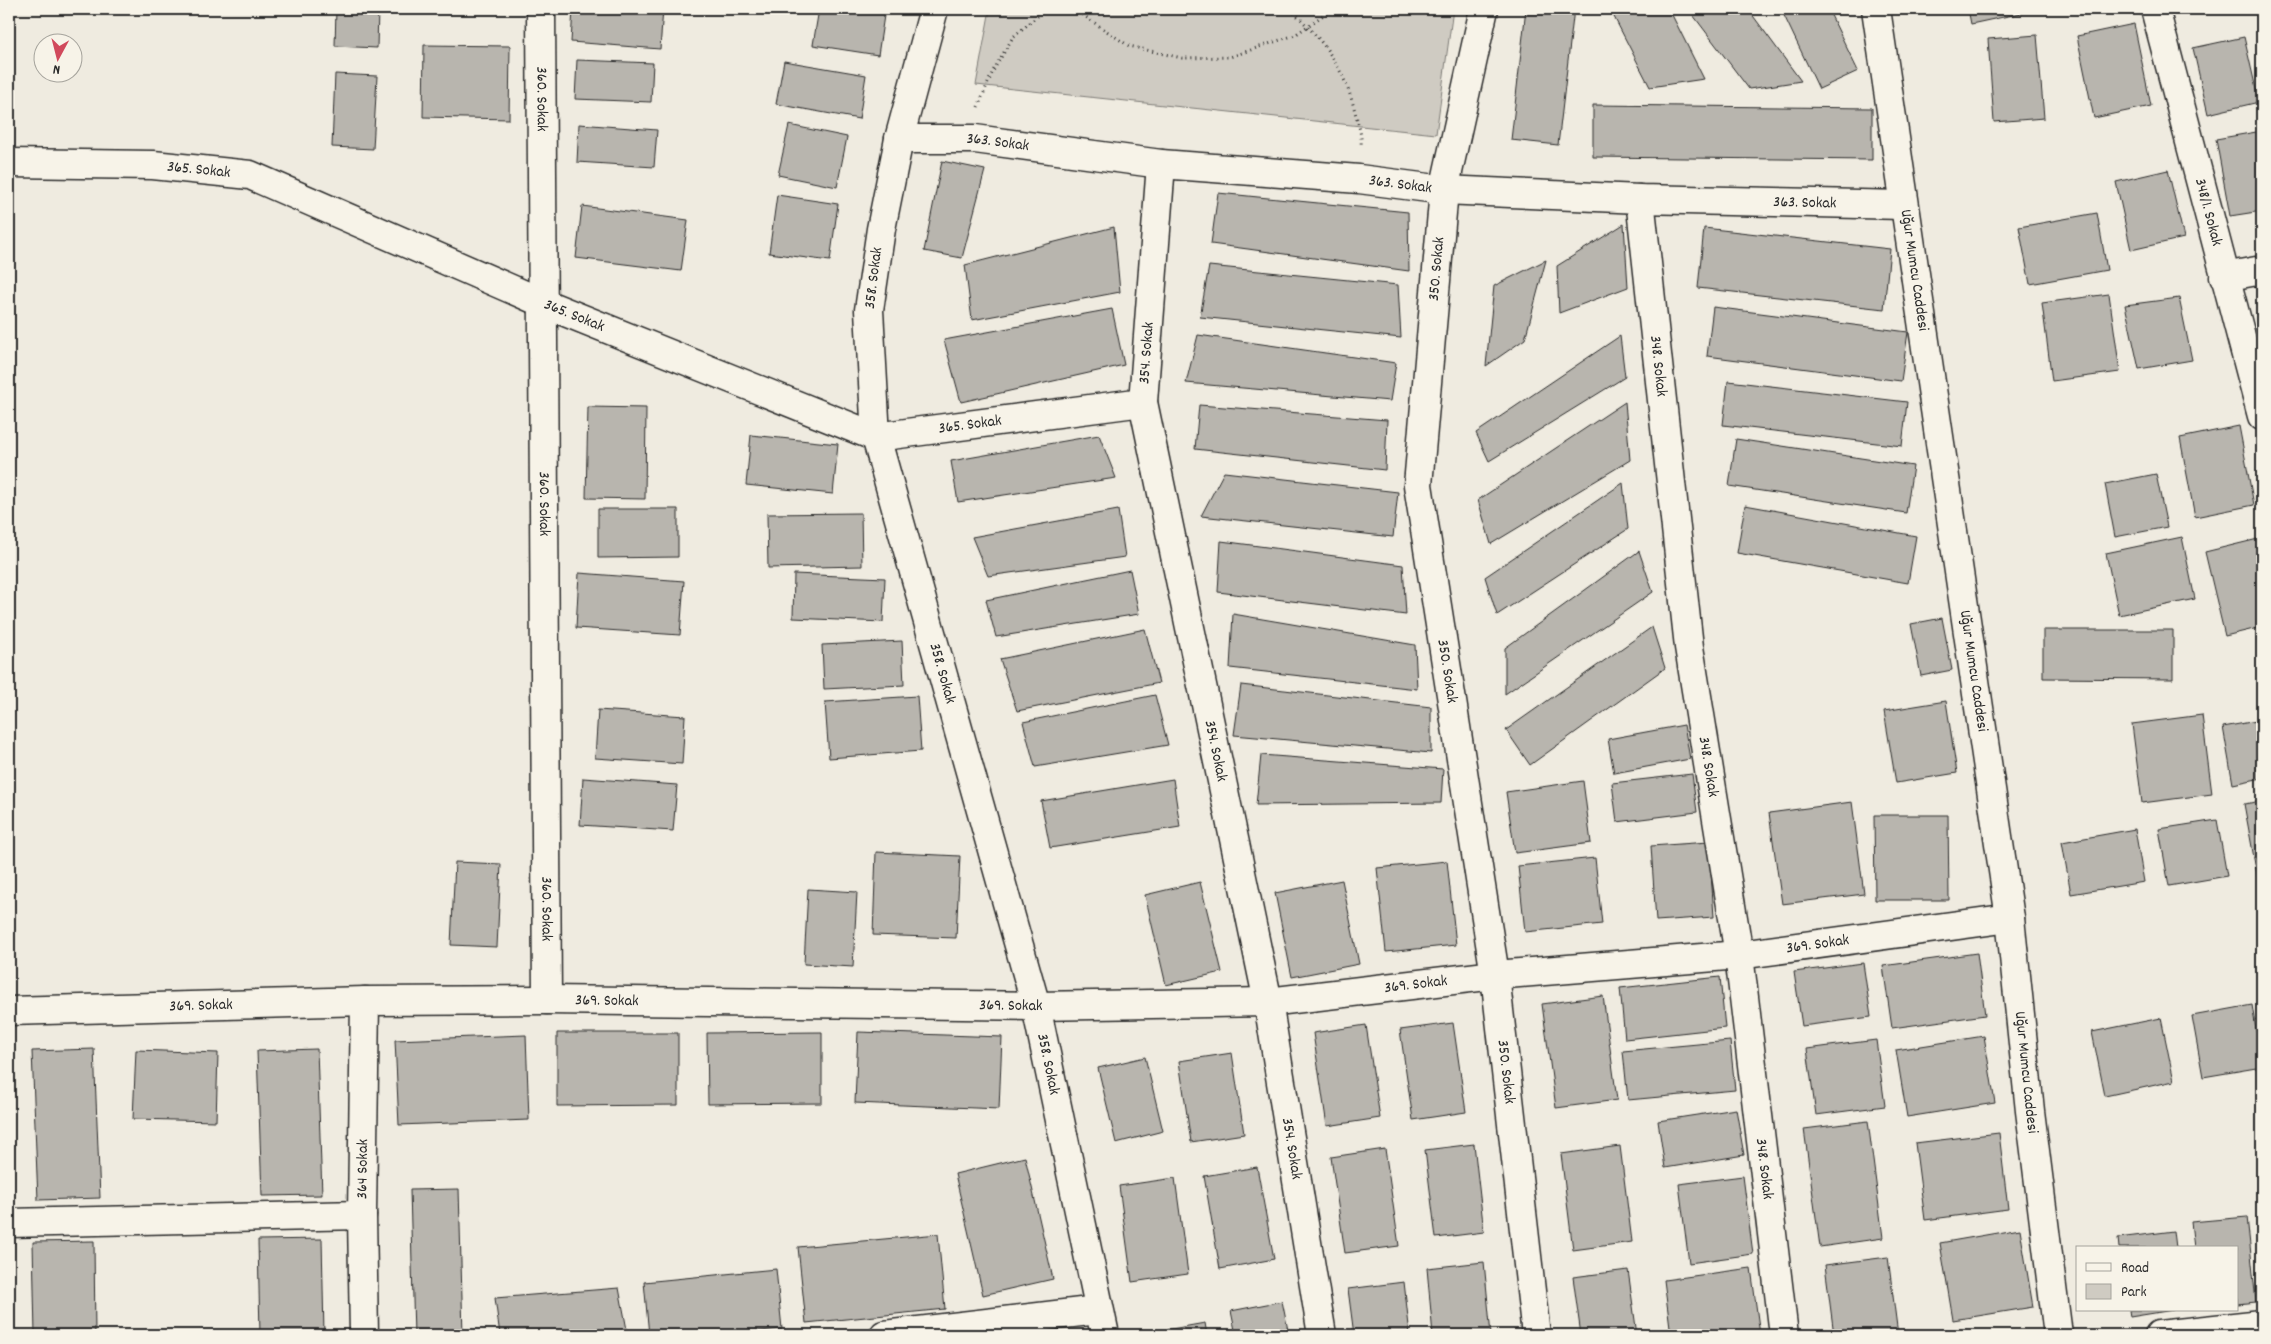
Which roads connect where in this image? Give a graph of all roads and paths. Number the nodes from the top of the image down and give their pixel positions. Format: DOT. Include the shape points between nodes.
graph roads {
  1 [pos="540,9"];
  2 [pos="934,9"];
  3 [pos="1046,9"];
  4 [pos="1074,9"];
  5 [pos="1290,9"];
  6 [pos="1332,9"];
  7 [pos="1484,9"];
  8 [pos="1876,9"];
  9 [pos="2155,9"];
  10 [pos="1309,26"];
  11 [pos="899,139"];
  12 [pos="974,139"];
  13 [pos="9,163"];
  14 [pos="1161,164"];
  15 [pos="1359,179"];
  16 [pos="1444,190"];
  17 [pos="1640,199"];
  18 [pos="1903,205"];
  19 [pos="2262,270"];
  20 [pos="2224,276"];
  21 [pos="543,303"];
  22 [pos="1143,402"];
  23 [pos="2262,416"];
  24 [pos="876,437"];
  25 [pos="2010,918"];
  26 [pos="1739,956"];
  27 [pos="1495,975"];
  28 [pos="547,1000"];
  29 [pos="364,1001"];
  30 [pos="1268,1002"];
  31 [pos="1036,1006"];
  32 [pos="9,1011"];
  33 [pos="362,1215"];
  34 [pos="9,1223"];
  35 [pos="1102,1323"];
  36 [pos="2262,1324"];
  37 [pos="364,1335"];
  38 [pos="884,1335"];
  39 [pos="1322,1335"];
  40 [pos="1536,1335"];
  41 [pos="1784,1335"];
  42 [pos="2058,1335"];
  43 [pos="2159,1335"];
  1 -- 21 [label="street, 360. Sokak"];
  2 -- 11 [label="street, 358. Sokak"];
  3 -- 12 [label="path" via="1013,37 993,70 978,104"];
  4 -- 10 [label="path" via="1129,46 1182,58 1230,57 1295,35"];
  5 -- 10 [label="path"];
  6 -- 10 [label="path"];
  7 -- 16 [label="street, 350. Sokak"];
  8 -- 18 [label="street, Uğur Mumcu Caddesi"];
  9 -- 20 [label="street, 348/1. Sokak"];
  10 -- 15 [label="path" via="1343,74 1354,106 1362,139"];
  11 -- 12 [label="street, 363. Sokak"];
  11 -- 24 [label="street, 358. Sokak" via="869,310"];
  12 -- 14 [label="street, 363. Sokak"];
  13 -- 21 [label="street, 365. Sokak" via="153,165 250,175"];
  14 -- 15 [label="street, 363. Sokak"];
  14 -- 22 [label="street, 354. Sokak"];
  15 -- 16 [label="street, 363. Sokak"];
  16 -- 17 [label="street, 363. Sokak"];
  16 -- 27 [label="street, 350. Sokak" via="1418,485"];
  17 -- 18 [label="street, 363. Sokak"];
  17 -- 26 [label="street, 348. Sokak" via="1689,648"];
  18 -- 25 [label="street, Uğur Mumcu Caddesi"];
  19 -- 20 [label="street"];
  20 -- 23 [label="street, 348/1. Sokak"];
  21 -- 24 [label="street, 365. Sokak"];
  21 -- 28 [label="street, 360. Sokak"];
  22 -- 24 [label="street, 365. Sokak"];
  22 -- 30 [label="street, 354. Sokak"];
  24 -- 31 [label="street, 358. Sokak"];
  25 -- 26 [label="street, 369. Sokak"];
  25 -- 42 [label="street, Uğur Mumcu Caddesi"];
  26 -- 27 [label="street, 369. Sokak"];
  26 -- 41 [label="street, 348. Sokak"];
  27 -- 30 [label="street, 369. Sokak"];
  27 -- 40 [label="street, 350. Sokak"];
  28 -- 29 [label="street, 369. Sokak"];
  28 -- 31 [label="street, 369. Sokak"];
  29 -- 32 [label="street, 369. Sokak"];
  29 -- 33 [label="street, 364 Sokak"];
  30 -- 31 [label="street, 369. Sokak"];
  30 -- 39 [label="street, 354. Sokak"];
  31 -- 35 [label="street, 358. Sokak"];
  33 -- 34 [label="street"];
  33 -- 37 [label="street, 364 Sokak"];
  35 -- 38 [label="street"];
  36 -- 43 [label="street"];
}
